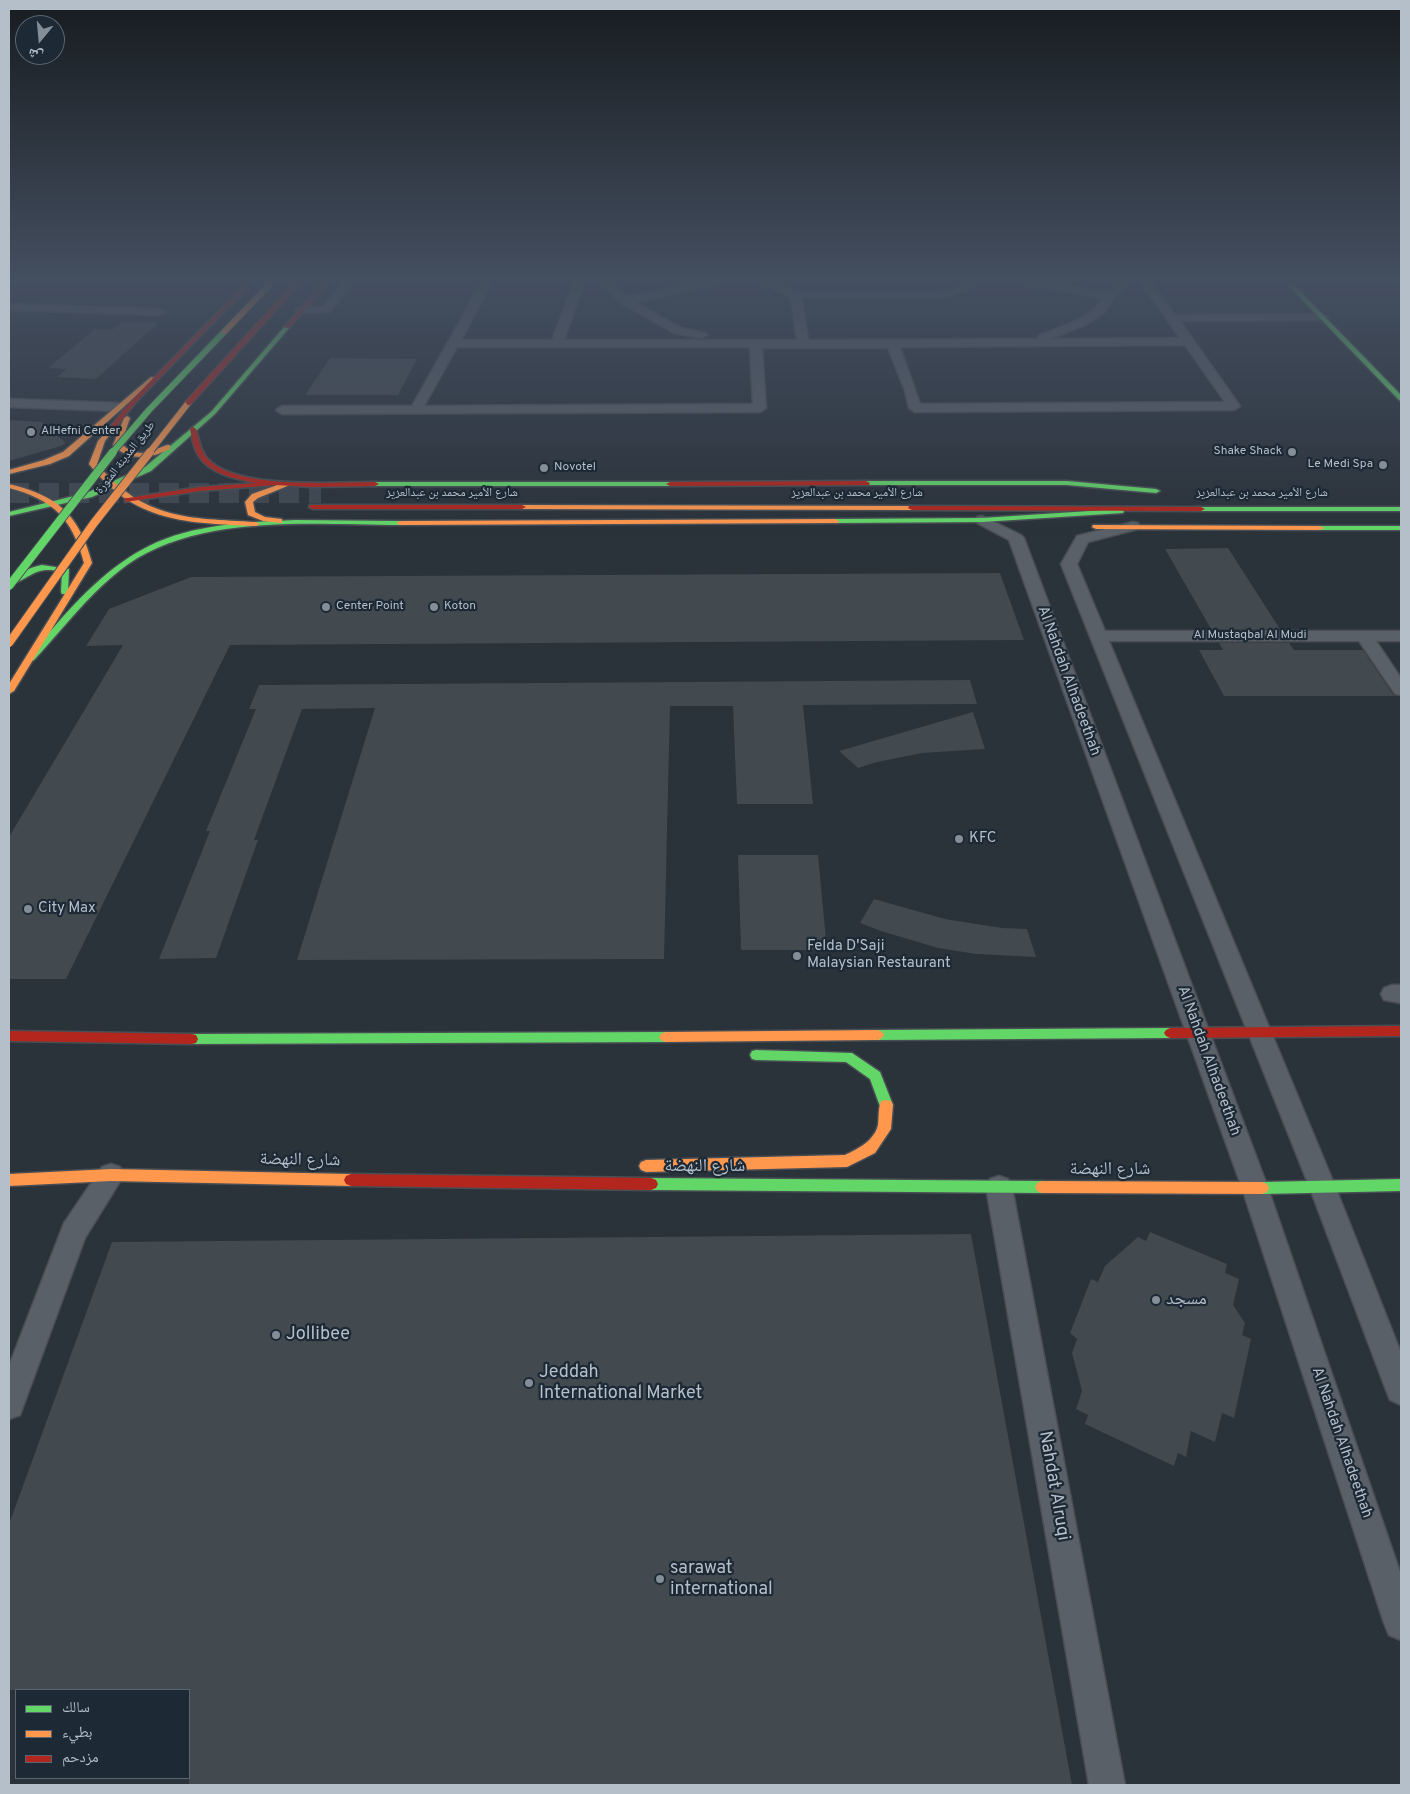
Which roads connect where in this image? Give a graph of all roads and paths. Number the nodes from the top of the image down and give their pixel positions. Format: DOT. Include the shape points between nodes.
graph roads {
  1 [pos="170,364"];
  2 [pos="193,364"];
  3 [pos="224,364"];
  4 [pos="255,364"];
  5 [pos="441,364"];
  6 [pos="757,364"];
  7 [pos="901,364"];
  8 [pos="1205,364"];
  9 [pos="1367,364"];
  10 [pos="166,368"];
  11 [pos="1401,399"];
  12 [pos="133,402"];
  13 [pos="9,403"];
  14 [pos="119,407"];
  15 [pos="416,409"];
  16 [pos="282,410"];
  17 [pos="193,429"];
  18 [pos="9,472"];
  19 [pos="273,484"];
  20 [pos="290,484"];
  21 [pos="9,486"];
  22 [pos="111,486"];
  23 [pos="321,493"];
  24 [pos="129,500"];
  25 [pos="55,504"];
  26 [pos="313,508"];
  27 [pos="1165,508"];
  28 [pos="1401,508"];
  29 [pos="9,514"];
  30 [pos="78,514"];
  31 [pos="982,520"];
  32 [pos="256,524"];
  33 [pos="298,524"];
  34 [pos="1132,526"];
  35 [pos="1062,527"];
  36 [pos="1081,527"];
  37 [pos="1401,528"];
  38 [pos="9,572"];
  39 [pos="9,584"];
  40 [pos="64,601"];
  41 [pos="1098,636"];
  42 [pos="1364,636"];
  43 [pos="1401,636"];
  44 [pos="9,643"];
  45 [pos="27,663"];
  46 [pos="1401,690"];
  47 [pos="9,691"];
  48 [pos="1260,1032"];
  49 [pos="1401,1032"];
  50 [pos="1198,1033"];
  51 [pos="9,1036"];
  52 [pos="520,1039"];
  53 [pos="284,1040"];
  54 [pos="38,1048"];
  55 [pos="620,1049"];
  56 [pos="749,1054"];
  57 [pos="36,1166"];
  58 [pos="634,1167"];
  59 [pos="566,1170"];
  60 [pos="111,1175"];
  61 [pos="1318,1176"];
  62 [pos="9,1180"];
  63 [pos="504,1183"];
  64 [pos="1401,1185"];
  65 [pos="999,1187"];
  66 [pos="1256,1188"];
  67 [pos="1401,1390"];
  68 [pos="9,1404"];
  69 [pos="1401,1623"];
  70 [pos="1107,1785"];
  1 -- 10 [label="main road"];
  2 -- 39 [label="main road, طريق المدينة المنورة, bridge" via="93,476"];
  3 -- 44 [label="main road, طريق المدينة المنورة, bridge" via="181,411 94,523"];
  4 -- 17 [label="main road" via="213,412"];
  5 -- 15 [label="street"];
  6 -- 15 [label="street" via="760,408"];
  7 -- 8 [label="street" via="915,408 1234,406"];
  9 -- 11 [label="main road"];
  10 -- 12 [label="main road"];
  10 -- 14 [label="main road"];
  12 -- 17 [label="main road" via="117,444 130,455 161,451"];
  12 -- 22 [label="main road" via="102,441 93,464"];
  13 -- 14 [label="street"];
  14 -- 18 [label="main road" via="66,454"];
  15 -- 16 [label="street"];
  17 -- 19 [label="main road" via="201,455 211,466"];
  17 -- 22 [label="main road" via="148,469"];
  19 -- 20 [label="main road"];
  19 -- 24 [label="main road" via="174,492"];
  20 -- 23 [label="main road, شارع الأمير محمد بن عبدالعزيز" via="1067,483 1161,492"];
  20 -- 33 [label="main road" via="256,496 249,502 250,508 251,513 263,519"];
  21 -- 25 [label="main road" via="38,494"];
  22 -- 24 [label="main road"];
  22 -- 25 [label="main road"];
  24 -- 30 [label="main road"];
  24 -- 32 [label="main road" via="142,508 191,518"];
  25 -- 29 [label="main road"];
  25 -- 30 [label="main road"];
  26 -- 27 [label="main road, شارع الأمير محمد بن عبدالعزيز"];
  27 -- 28 [label="main road, شارع الأمير محمد بن عبدالعزيز"];
  27 -- 31 [label="main road"];
  30 -- 38 [label="main road" via="46,529"];
  30 -- 40 [label="main road" via="88,563"];
  31 -- 33 [label="main road"];
  31 -- 35 [label="main road" via="1033,527"];
  31 -- 50 [label="street, Al Nahdah Alhadeethah" via="1016,538"];
  32 -- 33 [label="main road"];
  32 -- 45 [label="main road" via="182,536 138,554 109,575"];
  34 -- 36 [label="main road"];
  34 -- 37 [label="main road"];
  34 -- 41 [label="street" via="1082,540 1069,564"];
  39 -- 40 [label="main road" via="32,568 51,565 66,571"];
  40 -- 45 [label="main road"];
  41 -- 42 [label="street, Al Mustaqbal Al Mudi"];
  41 -- 48 [label="street"];
  42 -- 43 [label="street, Al Mustaqbal Al Mudi"];
  42 -- 46 [label="street"];
  45 -- 47 [label="main road"];
  48 -- 49 [label="main road"];
  48 -- 50 [label="main road"];
  48 -- 61 [label="street"];
  50 -- 52 [label="main road"];
  50 -- 66 [label="street, Al Nahdah Alhadeethah"];
  51 -- 53 [label="main road"];
  52 -- 53 [label="main road"];
  52 -- 55 [label="main road"];
  53 -- 54 [label="main road" via="175,1047"];
  56 -- 58 [label="main road" via="848,1057 875,1076 886,1101 884,1129 870,1150 847,1160"];
  57 -- 60 [label="main road"];
  59 -- 63 [label="main road"];
  60 -- 62 [label="main road, شارع النهضة"];
  60 -- 63 [label="main road, شارع النهضة"];
  60 -- 68 [label="street" via="74,1232"];
  61 -- 64 [label="main road, شارع النهضة"];
  61 -- 66 [label="main road, شارع النهضة"];
  61 -- 67 [label="street"];
  63 -- 65 [label="main road, شارع النهضة"];
  65 -- 66 [label="main road, شارع النهضة"];
  65 -- 70 [label="street, Nahdat Alruqi"];
  66 -- 69 [label="street, Al Nahdah Alhadeethah"];
}
